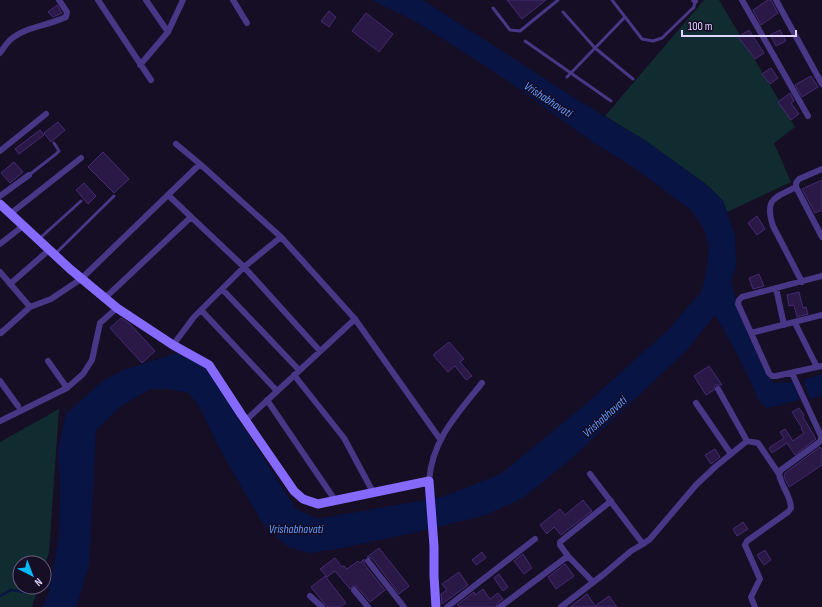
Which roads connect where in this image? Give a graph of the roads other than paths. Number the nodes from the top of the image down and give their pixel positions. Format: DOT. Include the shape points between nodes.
graph roads {
  1 [pos="58,0"];
  2 [pos="98,0"];
  3 [pos="146,0"];
  4 [pos="183,0"];
  5 [pos="233,0"];
  6 [pos="558,0"];
  7 [pos="612,0"];
  8 [pos="742,0"];
  9 [pos="776,0"];
  10 [pos="695,1"];
  11 [pos="493,8"];
  12 [pos="563,12"];
  13 [pos="625,17"];
  14 [pos="247,23"];
  15 [pos="168,32"];
  16 [pos="525,41"];
  17 [pos="595,48"];
  18 [pos="0,53"];
  19 [pos="140,65"];
  20 [pos="571,73"];
  21 [pos="567,77"];
  22 [pos="633,79"];
  23 [pos="151,80"];
  24 [pos="822,84"];
  25 [pos="611,101"];
  26 [pos="46,114"];
  27 [pos="808,116"];
  28 [pos="54,144"];
  29 [pos="176,144"];
  30 [pos="0,151"];
  31 [pos="82,158"];
  32 [pos="200,164"];
  33 [pos="822,169"];
  34 [pos="29,175"];
  35 [pos="796,187"];
  36 [pos="168,195"];
  37 [pos="0,196"];
  38 [pos="114,196"];
  39 [pos="81,201"];
  40 [pos="0,204"];
  41 [pos="10,214"];
  42 [pos="192,217"];
  43 [pos="23,226"];
  44 [pos="281,237"];
  45 [pos="822,237"];
  46 [pos="38,240"];
  47 [pos="0,244"];
  48 [pos="52,252"];
  49 [pos="244,267"];
  50 [pos="0,272"];
  51 [pos="822,276"];
  52 [pos="82,279"];
  53 [pos="802,282"];
  54 [pos="10,284"];
  55 [pos="776,288"];
  56 [pos="222,289"];
  57 [pos="105,298"];
  58 [pos="30,307"];
  59 [pos="117,308"];
  60 [pos="201,310"];
  61 [pos="822,315"];
  62 [pos="355,319"];
  63 [pos="795,323"];
  64 [pos="784,325"];
  65 [pos="0,333"];
  66 [pos="750,333"];
  67 [pos="173,345"];
  68 [pos="320,351"];
  69 [pos="48,361"];
  70 [pos="820,367"];
  71 [pos="299,370"];
  72 [pos="792,373"];
  73 [pos="294,375"];
  74 [pos="0,381"];
  75 [pos="482,383"];
  76 [pos="67,388"];
  77 [pos="718,389"];
  78 [pos="278,390"];
  79 [pos="267,400"];
  80 [pos="696,403"];
  81 [pos="18,406"];
  82 [pos="0,421"];
  83 [pos="245,421"];
  84 [pos="440,439"];
  85 [pos="747,441"];
  86 [pos="731,454"];
  87 [pos="590,474"];
  88 [pos="779,474"];
  89 [pos="429,483"];
  90 [pos="373,492"];
  91 [pos="335,500"];
  92 [pos="610,501"];
  93 [pos="535,539"];
  94 [pos="643,544"];
  95 [pos="568,556"];
  96 [pos="368,561"];
  97 [pos="593,582"];
  98 [pos="354,590"];
  99 [pos="310,596"];
  100 [pos="322,607"];
  101 [pos="368,607"];
  102 [pos="404,607"];
  103 [pos="436,607"];
  104 [pos="447,607"];
  105 [pos="500,607"];
  106 [pos="561,607"];
  107 [pos="755,607"];
  1 -- 18 [label="street" via="67,12 66,17 17,35"];
  2 -- 19 [label="street"];
  3 -- 15 [label="street"];
  4 -- 15 [label="street"];
  5 -- 14 [label="street"];
  6 -- 11 [label="lane" via="520,32 510,30"];
  7 -- 13 [label="lane"];
  8 -- 27 [label="street"];
  9 -- 24 [label="street"];
  10 -- 13 [label="lane" via="694,7 662,38 653,41 642,39"];
  12 -- 17 [label="lane"];
  13 -- 17 [label="lane"];
  15 -- 19 [label="street"];
  16 -- 20 [label="lane"];
  17 -- 20 [label="lane"];
  17 -- 22 [label="lane"];
  19 -- 23 [label="street"];
  20 -- 21 [label="lane"];
  20 -- 25 [label="lane"];
  26 -- 30 [label="street"];
  28 -- 34 [label="lane" via="59,151"];
  29 -- 32 [label="street"];
  31 -- 41 [label="street"];
  32 -- 36 [label="street"];
  32 -- 44 [label="street"];
  33 -- 35 [label="street" via="799,179"];
  34 -- 37 [label="street"];
  35 -- 45 [label="street"];
  35 -- 53 [label="street" via="774,198 769,207 769,216"];
  36 -- 42 [label="street"];
  36 -- 52 [label="street"];
  38 -- 48 [label="lane"];
  39 -- 46 [label="lane"];
  40 -- 41 [label="street"];
  41 -- 43 [label="street"];
  42 -- 49 [label="street"];
  42 -- 57 [label="street"];
  43 -- 46 [label="street"];
  43 -- 47 [label="street"];
  44 -- 49 [label="street"];
  44 -- 62 [label="street"];
  46 -- 48 [label="street"];
  48 -- 52 [label="street"];
  48 -- 54 [label="street"];
  49 -- 56 [label="street"];
  49 -- 68 [label="street"];
  50 -- 54 [label="street"];
  51 -- 53 [label="street"];
  52 -- 57 [label="street"];
  52 -- 58 [label="street" via="51,299"];
  53 -- 55 [label="street"];
  54 -- 58 [label="street"];
  55 -- 64 [label="street"];
  55 -- 66 [label="street" via="739,300 738,304"];
  56 -- 60 [label="street"];
  56 -- 71 [label="street"];
  57 -- 59 [label="street"];
  58 -- 65 [label="street"];
  59 -- 67 [label="street"];
  59 -- 76 [label="street" via="100,323 92,360 83,374"];
  60 -- 67 [label="street"];
  60 -- 78 [label="street"];
  61 -- 63 [label="street"];
  62 -- 68 [label="street"];
  62 -- 84 [label="street"];
  63 -- 64 [label="street"];
  63 -- 70 [label="street"];
  64 -- 66 [label="street"];
  66 -- 72 [label="street" via="772,376"];
  67 -- 83 [label="street" via="209,365"];
  68 -- 71 [label="street"];
  69 -- 76 [label="street"];
  70 -- 72 [label="street"];
  71 -- 73 [label="street"];
  72 -- 88 [label="street" via="821,440"];
  73 -- 78 [label="street"];
  73 -- 90 [label="street" via="344,438"];
  74 -- 81 [label="street"];
  75 -- 84 [label="street"];
  76 -- 82 [label="street"];
  77 -- 85 [label="street"];
  78 -- 79 [label="street"];
  79 -- 83 [label="street"];
  79 -- 91 [label="street"];
  80 -- 86 [label="street"];
  83 -- 91 [label="street" via="294,491 303,499 318,504"];
  84 -- 89 [label="street"];
  85 -- 86 [label="street"];
  85 -- 88 [label="street" via="758,443"];
  86 -- 94 [label="street" via="696,485"];
  87 -- 92 [label="street"];
  88 -- 107 [label="street" via="791,508 747,540 746,545 760,578 751,597"];
  89 -- 90 [label="street"];
  89 -- 103 [label="street"];
  90 -- 91 [label="street"];
  92 -- 94 [label="street"];
  92 -- 95 [label="street" via="560,542 561,548"];
  93 -- 104 [label="street"];
  94 -- 97 [label="street" via="631,550"];
  95 -- 97 [label="street"];
  95 -- 105 [label="street"];
  96 -- 102 [label="street"];
  97 -- 106 [label="street"];
  98 -- 101 [label="street"];
  99 -- 100 [label="street"];
}
